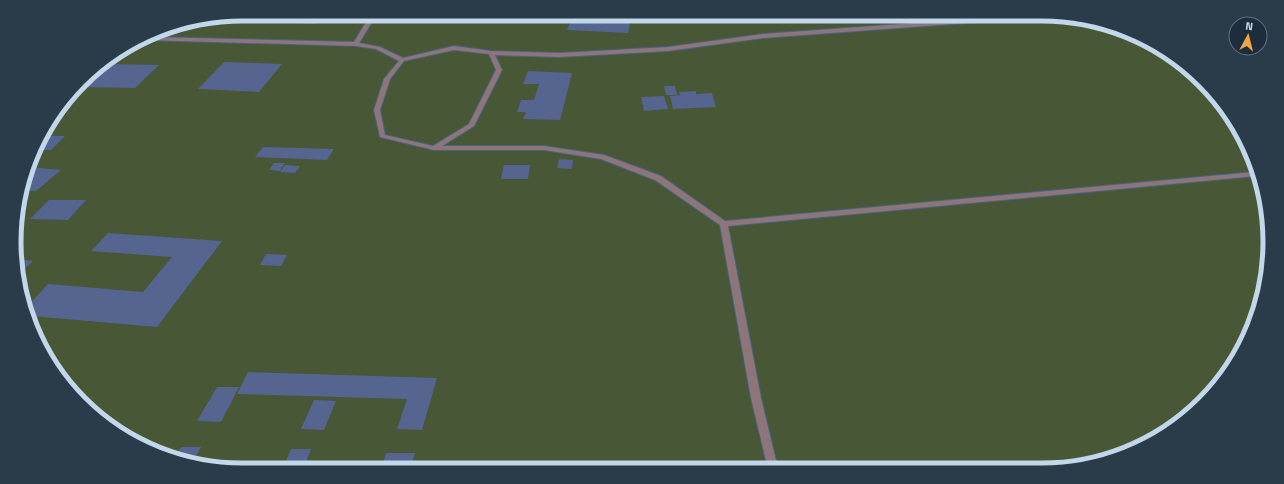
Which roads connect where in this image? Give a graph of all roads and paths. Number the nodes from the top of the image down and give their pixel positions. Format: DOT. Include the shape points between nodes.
graph roads {
  1 [pos="370,21"];
  2 [pos="966,21"];
  3 [pos="154,39"];
  4 [pos="356,44"];
  5 [pos="491,53"];
  6 [pos="402,60"];
  7 [pos="434,148"];
  8 [pos="1252,174"];
  9 [pos="724,224"];
  10 [pos="772,463"];
  1 -- 4 [label="street"];
  2 -- 5 [label="street" via="763,36 668,49 560,55"];
  3 -- 4 [label="street"];
  4 -- 6 [label="street" via="378,48"];
  5 -- 6 [label="street" via="454,48"];
  5 -- 7 [label="street" via="499,70 472,125"];
  6 -- 7 [label="street" via="387,79 377,110 382,136"];
  7 -- 9 [label="street" via="544,148 602,157 658,178"];
  8 -- 9 [label="street"];
  9 -- 10 [label="street" via="756,398"];
}
